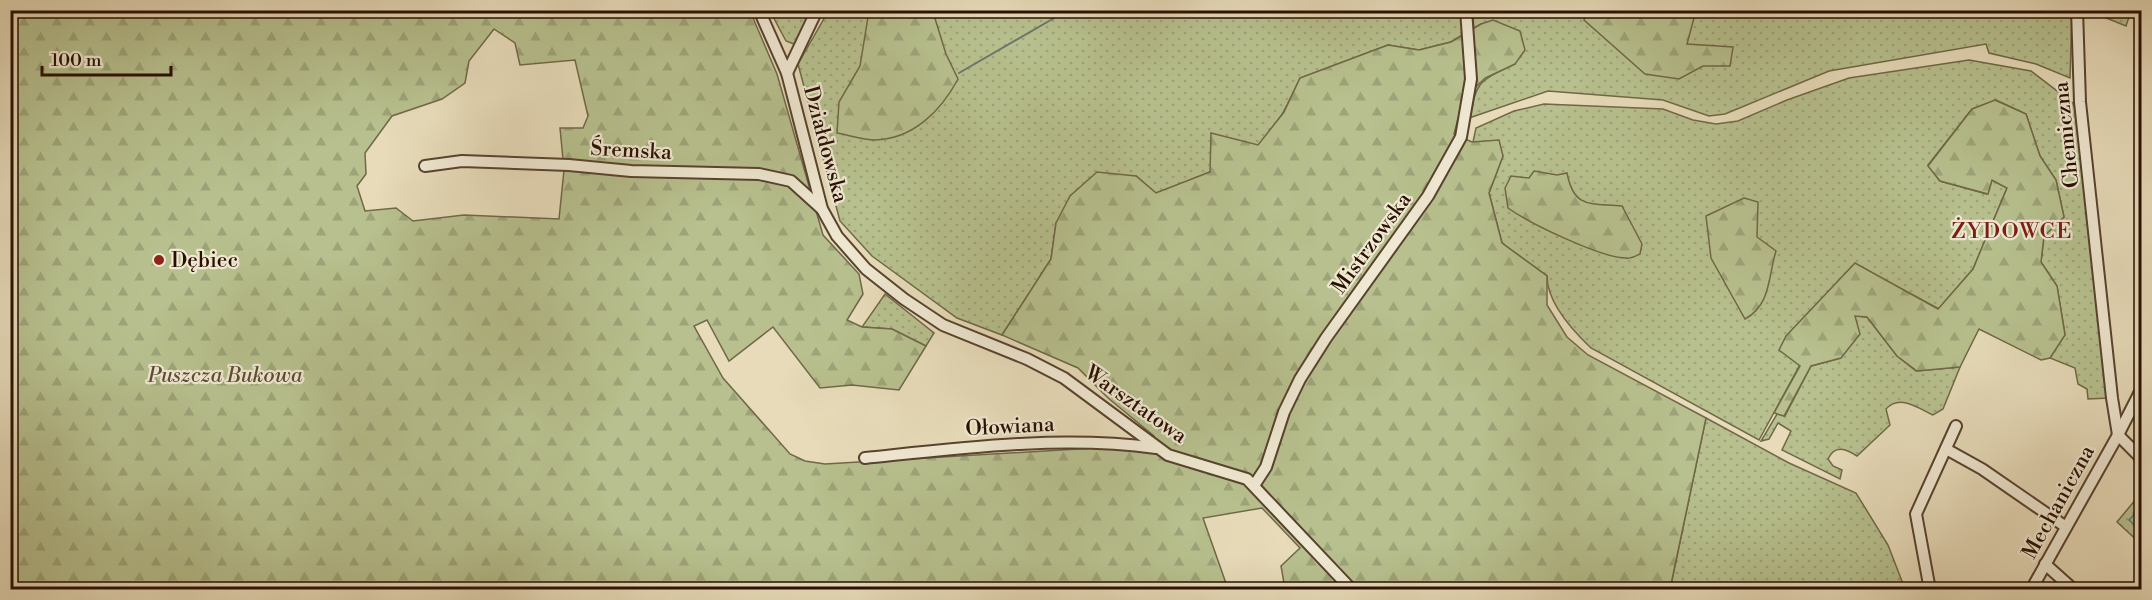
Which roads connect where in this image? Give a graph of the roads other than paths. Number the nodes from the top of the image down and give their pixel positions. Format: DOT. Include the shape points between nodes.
graph roads {
  1 [pos="759,10"];
  2 [pos="817,10"];
  3 [pos="1466,10"];
  4 [pos="2077,10"];
  5 [pos="787,73"];
  6 [pos="425,166"];
  7 [pos="822,209"];
  8 [pos="964,335"];
  9 [pos="2142,387"];
  10 [pos="1956,426"];
  11 [pos="2118,435"];
  12 [pos="1156,448"];
  13 [pos="1946,449"];
  14 [pos="865,458"];
  15 [pos="2142,459"];
  16 [pos="1255,484"];
  17 [pos="2066,527"];
  18 [pos="2045,564"];
  19 [pos="1352,590"];
  20 [pos="1930,590"];
  21 [pos="2031,590"];
  22 [pos="2074,590"];
  1 -- 5 [label="street, Działdowska"];
  2 -- 5 [label="street"];
  3 -- 16 [label="street, Mistrzowska" via="1471,79 1461,137 1428,196 1306,369 1284,412 1266,467"];
  4 -- 11 [label="street, Chemiczna" via="2080,102"];
  5 -- 7 [label="street, Działdowska"];
  6 -- 7 [label="street, Śremska" via="462,161 759,174 785,177"];
  7 -- 8 [label="street, Działdowska" via="837,236 866,269 920,310"];
  8 -- 12 [label="street, Warsztatowa" via="1064,378"];
  9 -- 11 [label="street, Mechaniczna"];
  10 -- 13 [label="street"];
  11 -- 15 [label="street"];
  11 -- 17 [label="street, Mechaniczna"];
  12 -- 14 [label="street, Ołowiana" via="1112,442 1053,443"];
  12 -- 16 [label="street, Warsztatowa"];
  13 -- 17 [label="street"];
  13 -- 20 [label="street" via="1916,514"];
  16 -- 19 [label="street, Warsztatowa"];
  17 -- 18 [label="street, Mechaniczna"];
  18 -- 21 [label="street, Mechaniczna"];
  18 -- 22 [label="street"];
}
